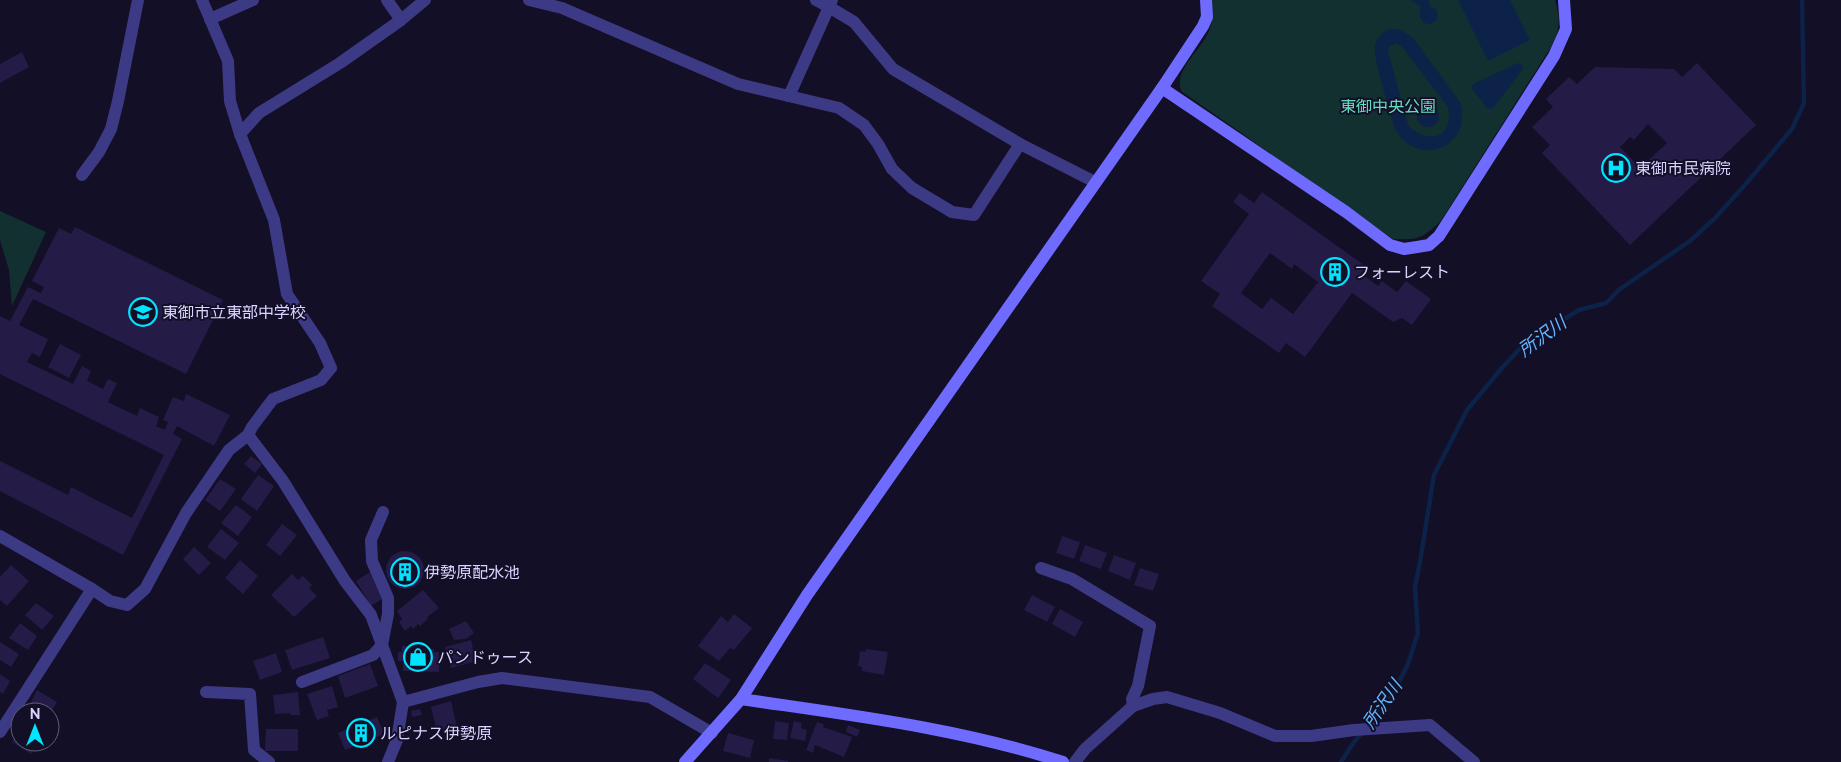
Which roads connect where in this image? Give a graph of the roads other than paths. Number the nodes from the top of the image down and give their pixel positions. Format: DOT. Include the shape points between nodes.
graph roads {
  1 [pos="138,0"];
  2 [pos="202,0"];
  3 [pos="254,0"];
  4 [pos="387,0"];
  5 [pos="425,0"];
  6 [pos="529,0"];
  7 [pos="816,0"];
  8 [pos="1206,0"];
  9 [pos="1564,0"];
  10 [pos="830,3"];
  11 [pos="210,19"];
  12 [pos="401,20"];
  13 [pos="1162,88"];
  14 [pos="789,96"];
  15 [pos="240,134"];
  16 [pos="1020,144"];
  17 [pos="82,175"];
  18 [pos="1095,182"];
  19 [pos="248,435"];
  20 [pos="382,512"];
  21 [pos="0,536"];
  22 [pos="1041,568"];
  23 [pos="92,589"];
  24 [pos="382,645"];
  25 [pos="302,682"];
  26 [pos="206,692"];
  27 [pos="741,699"];
  28 [pos="403,702"];
  29 [pos="1133,706"];
  30 [pos="0,732"];
  31 [pos="712,733"];
  32 [pos="269,762"];
  33 [pos="388,762"];
  34 [pos="685,762"];
  35 [pos="1063,762"];
  36 [pos="1075,762"];
  37 [pos="1474,762"];
  1 -- 17 [label="street" via="111,130"];
  2 -- 11 [label="street"];
  3 -- 11 [label="street"];
  4 -- 12 [label="street"];
  5 -- 12 [label="street"];
  6 -- 14 [label="street" via="562,8 738,84"];
  7 -- 10 [label="street"];
  8 -- 13 [label="street" via="1204,26"];
  9 -- 13 [label="street" via="1566,29 1554,56 1439,236 1429,244 1404,249 1390,245"];
  10 -- 14 [label="street"];
  10 -- 16 [label="street" via="854,22 893,69"];
  11 -- 15 [label="street" via="228,60 230,100"];
  12 -- 15 [label="street" via="340,63 259,113"];
  13 -- 18 [label="street"];
  14 -- 16 [label="street" via="839,108 864,125 892,169 912,188 952,212 974,215"];
  15 -- 19 [label="street" via="274,220 287,294 320,343 331,368 321,380 273,399"];
  16 -- 18 [label="street"];
  18 -- 27 [label="street" via="807,594"];
  19 -- 23 [label="street" via="229,450 186,513 146,589 127,605 110,602"];
  19 -- 24 [label="street" via="283,481 346,581 371,614"];
  20 -- 24 [label="street" via="371,540 372,562 388,598"];
  21 -- 23 [label="street"];
  22 -- 29 [label="street" via="1072,579 1150,626"];
  23 -- 30 [label="street"];
  24 -- 25 [label="street" via="373,655"];
  24 -- 28 [label="street"];
  26 -- 32 [label="street" via="250,694 254,750"];
  27 -- 31 [label="street"];
  27 -- 35 [label="street" via="947,732"];
  28 -- 31 [label="street" via="502,678 650,697"];
  28 -- 33 [label="street" via="397,740"];
  29 -- 36 [label="street"];
  29 -- 37 [label="street" via="1167,697 1275,736 1430,726"];
  31 -- 34 [label="street"];
}
